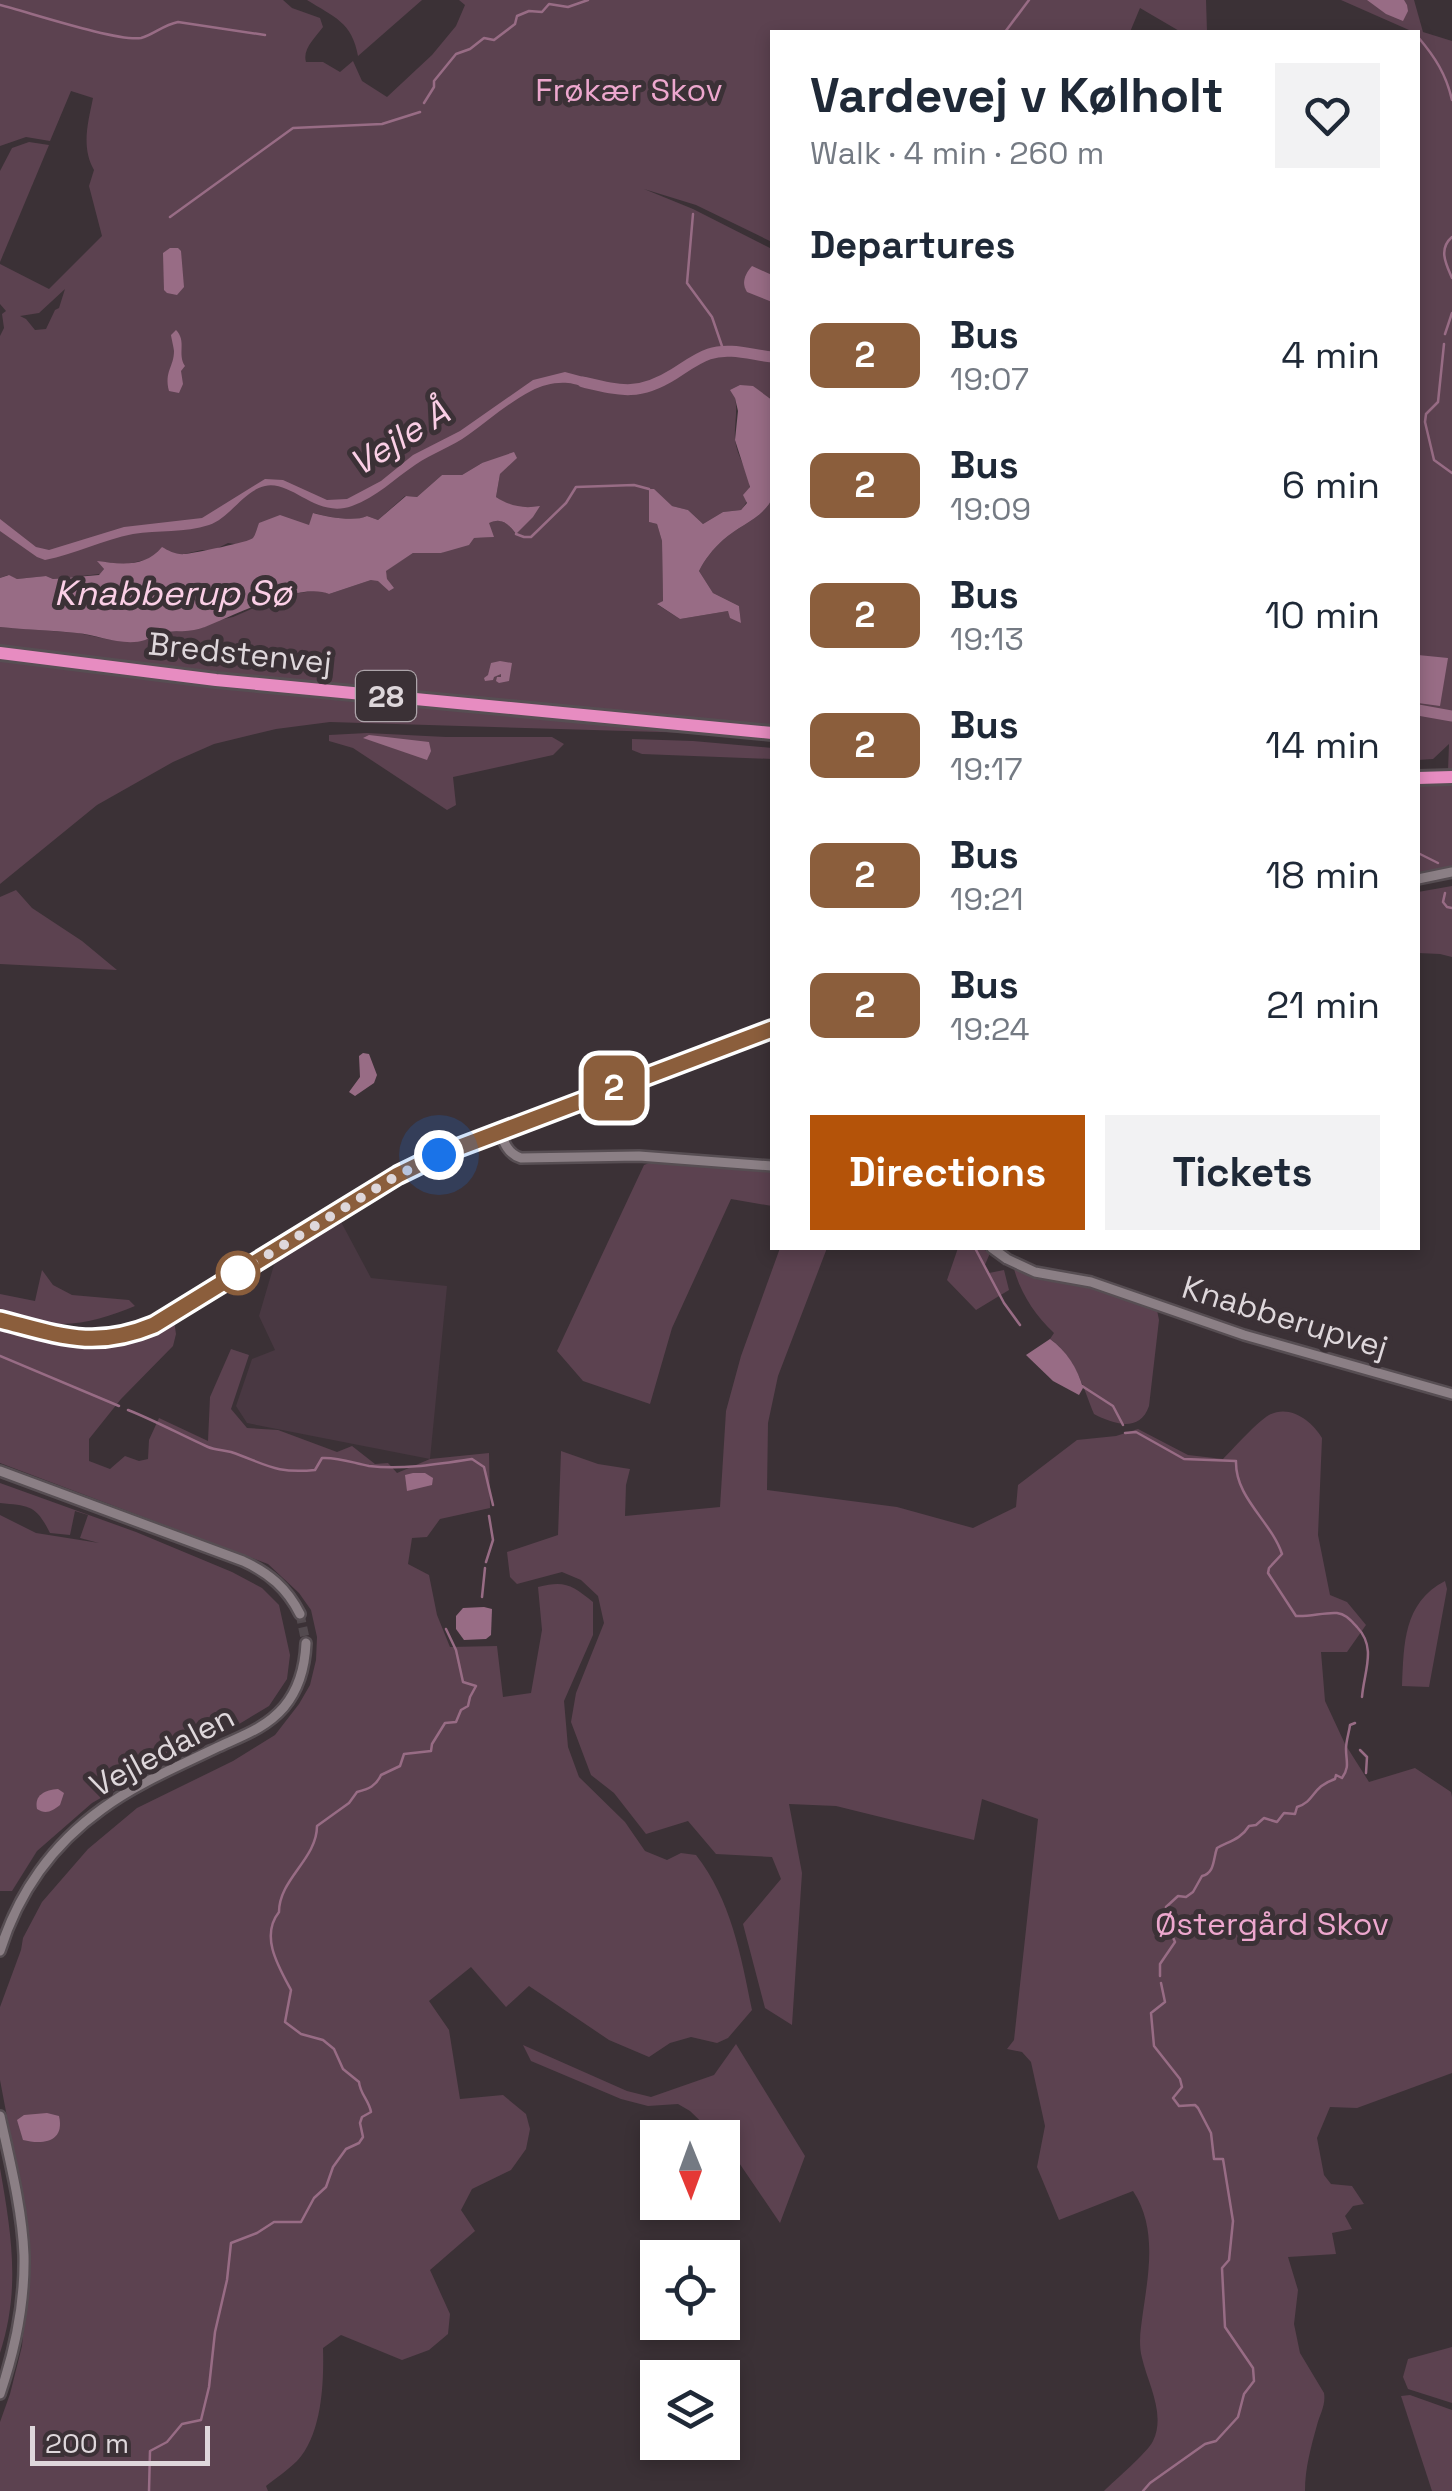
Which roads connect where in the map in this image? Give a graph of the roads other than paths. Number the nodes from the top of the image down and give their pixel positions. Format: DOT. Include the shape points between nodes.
graph roads {
  1 [pos="0,653"];
  2 [pos="770,733"];
  3 [pos="1452,777"];
  4 [pos="1420,778"];
  5 [pos="1452,872"];
  6 [pos="1420,879"];
  7 [pos="770,1030"];
  8 [pos="500,1131"];
  9 [pos="770,1166"];
  10 [pos="995,1250"];
  11 [pos="0,1320"];
  12 [pos="1452,1394"];
  13 [pos="0,1471"];
  14 [pos="300,1614"];
  15 [pos="306,1643"];
  16 [pos="0,1951"];
  17 [pos="0,2116"];
  18 [pos="0,2394"];
  1 -- 2 [label="highway, Bredstenvej / 28"];
  3 -- 4 [label="highway"];
  5 -- 6 [label="street"];
  7 -- 8 [label="street"];
  8 -- 9 [label="street" via="513,1156 521,1158 639,1156"];
  8 -- 11 [label="street" via="398,1175 132,1334 76,1338"];
  10 -- 12 [label="street, Knabberupvej" via="1035,1272 1091,1282 1272,1344"];
  13 -- 14 [label="street" via="243,1560 274,1578"];
  15 -- 16 [label="street, Vejledalen" via="298,1684 275,1716 127,1793 72,1833 20,1900"];
  17 -- 18 [label="street" via="24,2254 19,2316"];
}
